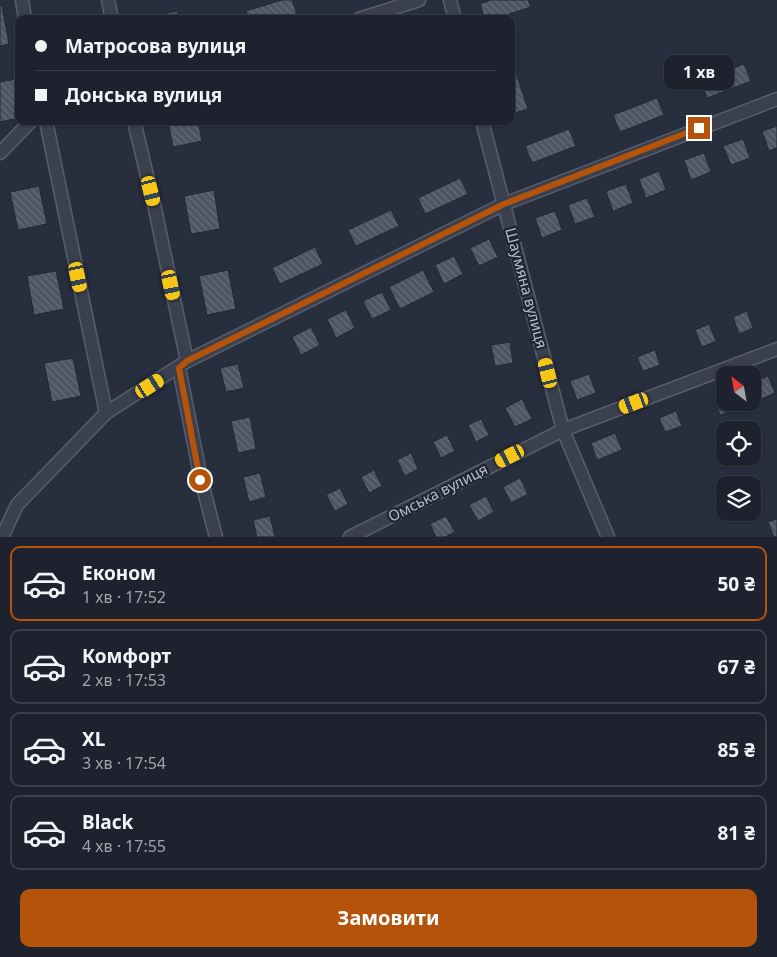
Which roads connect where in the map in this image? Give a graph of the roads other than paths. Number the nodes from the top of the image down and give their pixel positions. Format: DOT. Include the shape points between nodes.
graph roads {
  1 [pos="22,0"];
  2 [pos="108,0"];
  3 [pos="419,0"];
  4 [pos="450,0"];
  5 [pos="24,15"];
  6 [pos="111,15"];
  7 [pos="371,15"];
  8 [pos="454,15"];
  9 [pos="777,99"];
  10 [pos="27,125"];
  11 [pos="47,125"];
  12 [pos="135,125"];
  13 [pos="483,125"];
  14 [pos="0,153"];
  15 [pos="504,204"];
  16 [pos="777,349"];
  17 [pos="183,364"];
  18 [pos="106,413"];
  19 [pos="563,430"];
  20 [pos="2,537"];
  21 [pos="216,537"];
  22 [pos="350,537"];
  23 [pos="608,537"];
  1 -- 5 [label="street"];
  2 -- 6 [label="street"];
  3 -- 7 [label="street"];
  4 -- 8 [label="street"];
  9 -- 15 [label="street"];
  10 -- 14 [label="street"];
  11 -- 18 [label="street"];
  12 -- 17 [label="street" via="155,209"];
  13 -- 15 [label="street, Шаумяна вулиця"];
  15 -- 17 [label="street"];
  15 -- 19 [label="street, Шаумяна вулиця"];
  16 -- 19 [label="street, Омська вулиця"];
  17 -- 18 [label="street"];
  17 -- 21 [label="street" via="200,480"];
  18 -- 20 [label="street" via="17,505"];
  19 -- 22 [label="street, Омська вулиця"];
  19 -- 23 [label="street, Шаумяна вулиця"];
}
